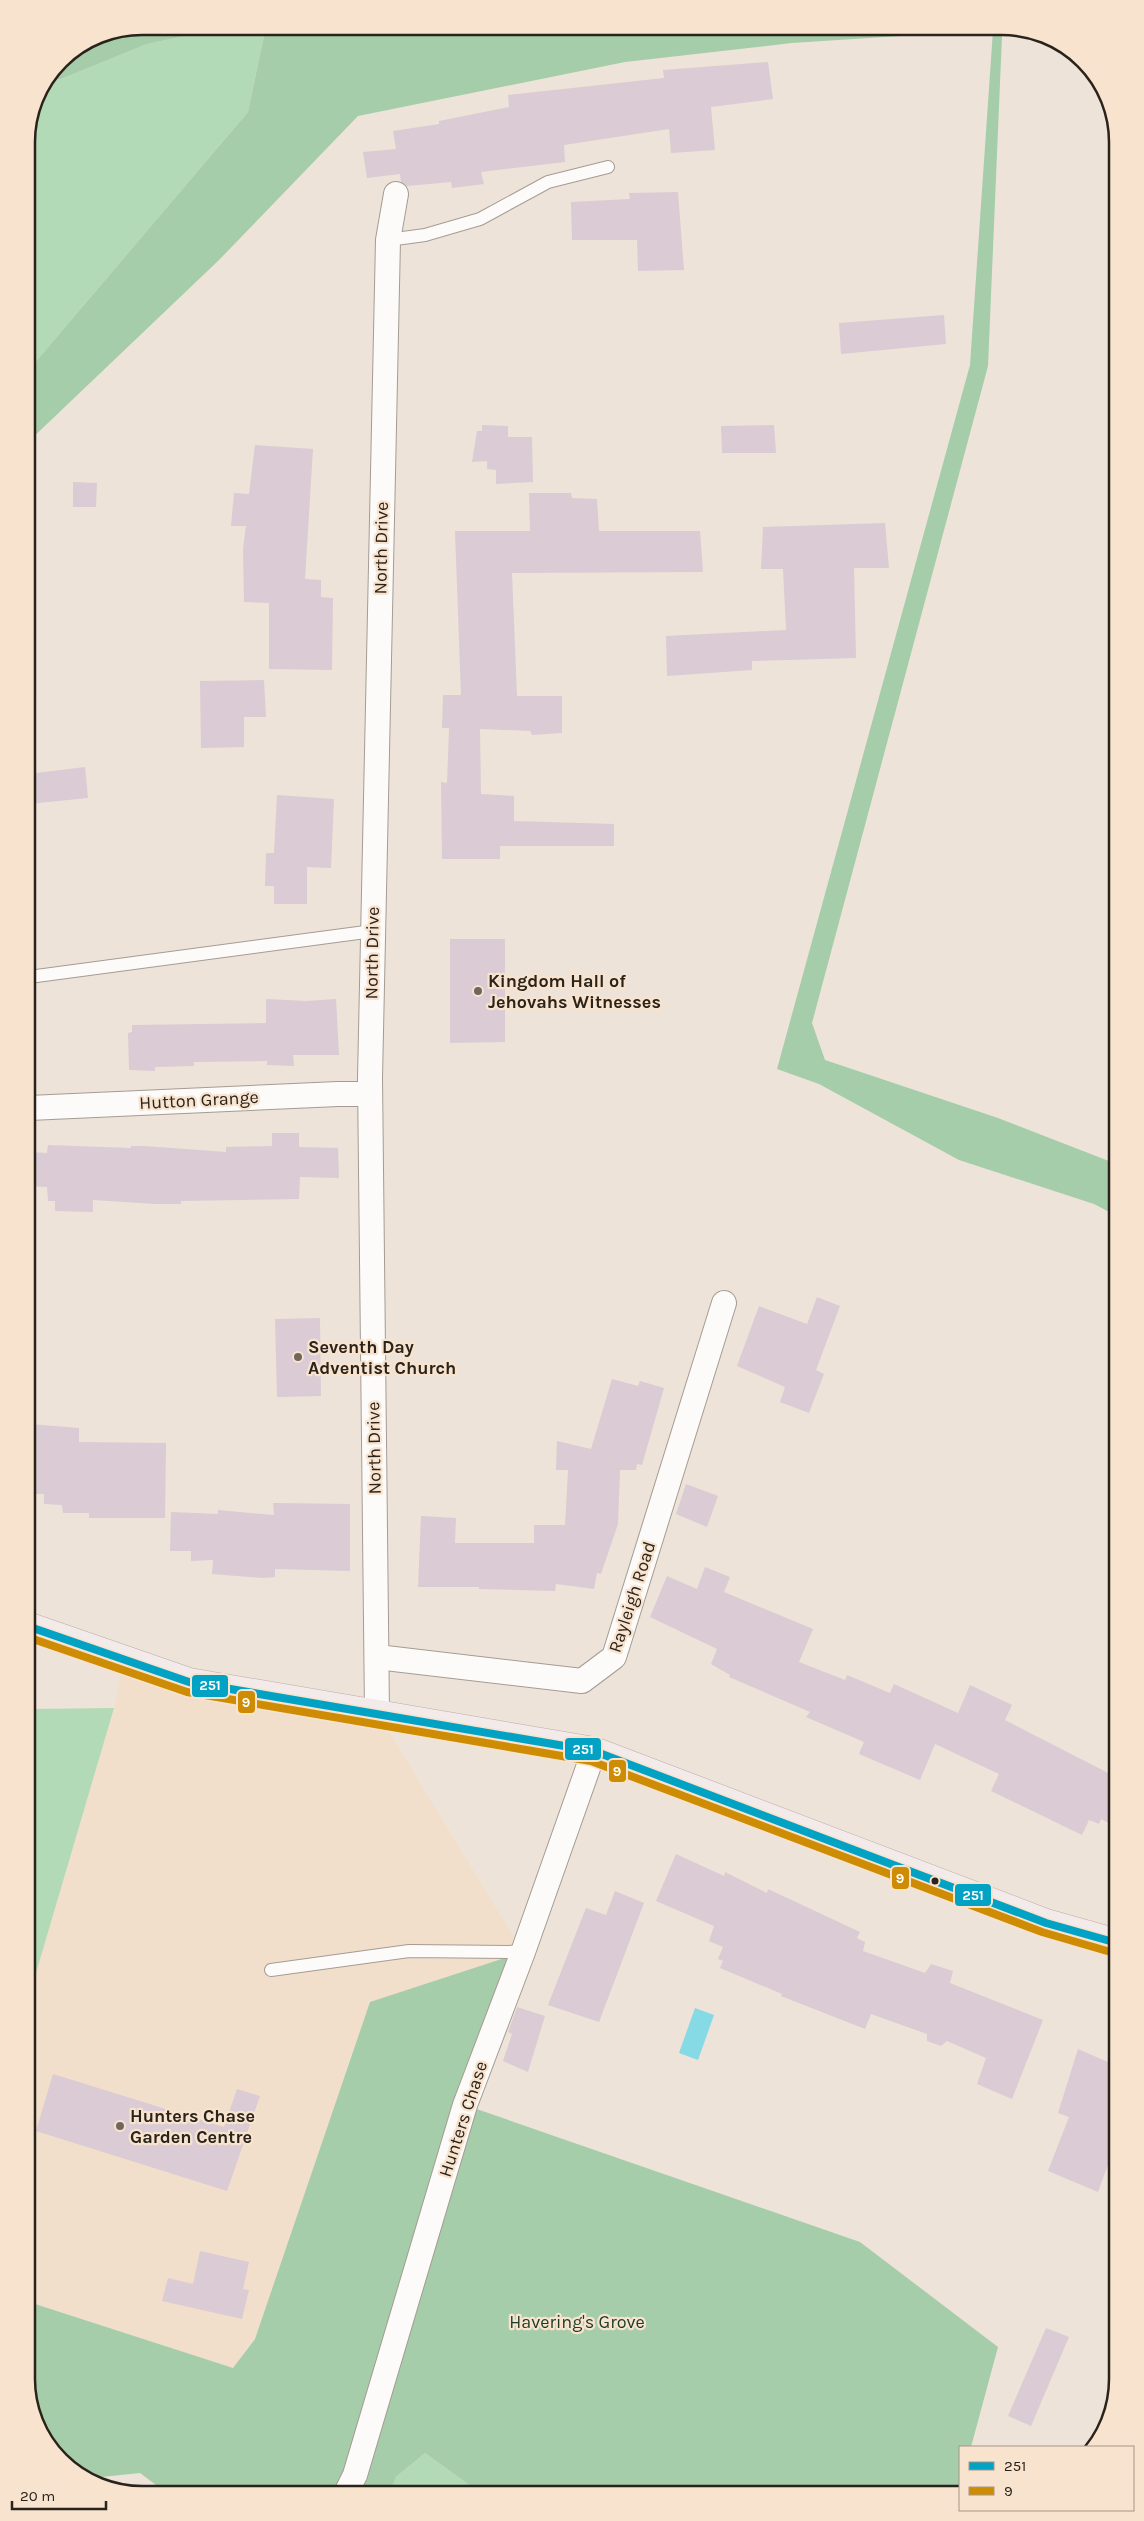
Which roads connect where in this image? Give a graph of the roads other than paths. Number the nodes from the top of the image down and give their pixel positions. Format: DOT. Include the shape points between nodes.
graph roads {
  1 [pos="608,167"];
  2 [pos="396,194"];
  3 [pos="388,240"];
  4 [pos="373,931"];
  5 [pos="35,976"];
  6 [pos="370,1094"];
  7 [pos="35,1108"];
  8 [pos="724,1303"];
  9 [pos="35,1629"];
  10 [pos="377,1657"];
  11 [pos="376,1712"];
  12 [pos="594,1751"];
  13 [pos="1109,1941"];
  14 [pos="523,1952"];
  15 [pos="271,1970"];
  16 [pos="350,2486"];
  1 -- 3 [label="lane" via="548,182 480,219 425,235"];
  2 -- 3 [label="street, North Drive"];
  3 -- 4 [label="street, North Drive"];
  4 -- 5 [label="lane"];
  4 -- 6 [label="street, North Drive"];
  6 -- 7 [label="street, Hutton Grange"];
  6 -- 10 [label="street, North Drive"];
  8 -- 10 [label="street, Rayleigh Road" via="614,1657 582,1681"];
  9 -- 11 [label="main road" via="189,1682"];
  10 -- 11 [label="street, North Drive"];
  11 -- 12 [label="main road"];
  12 -- 13 [label="main road" via="1046,1923"];
  12 -- 14 [label="street, Hunters Chase"];
  14 -- 15 [label="lane" via="409,1951"];
  14 -- 16 [label="street, Hunters Chase" via="465,2105"];
}
